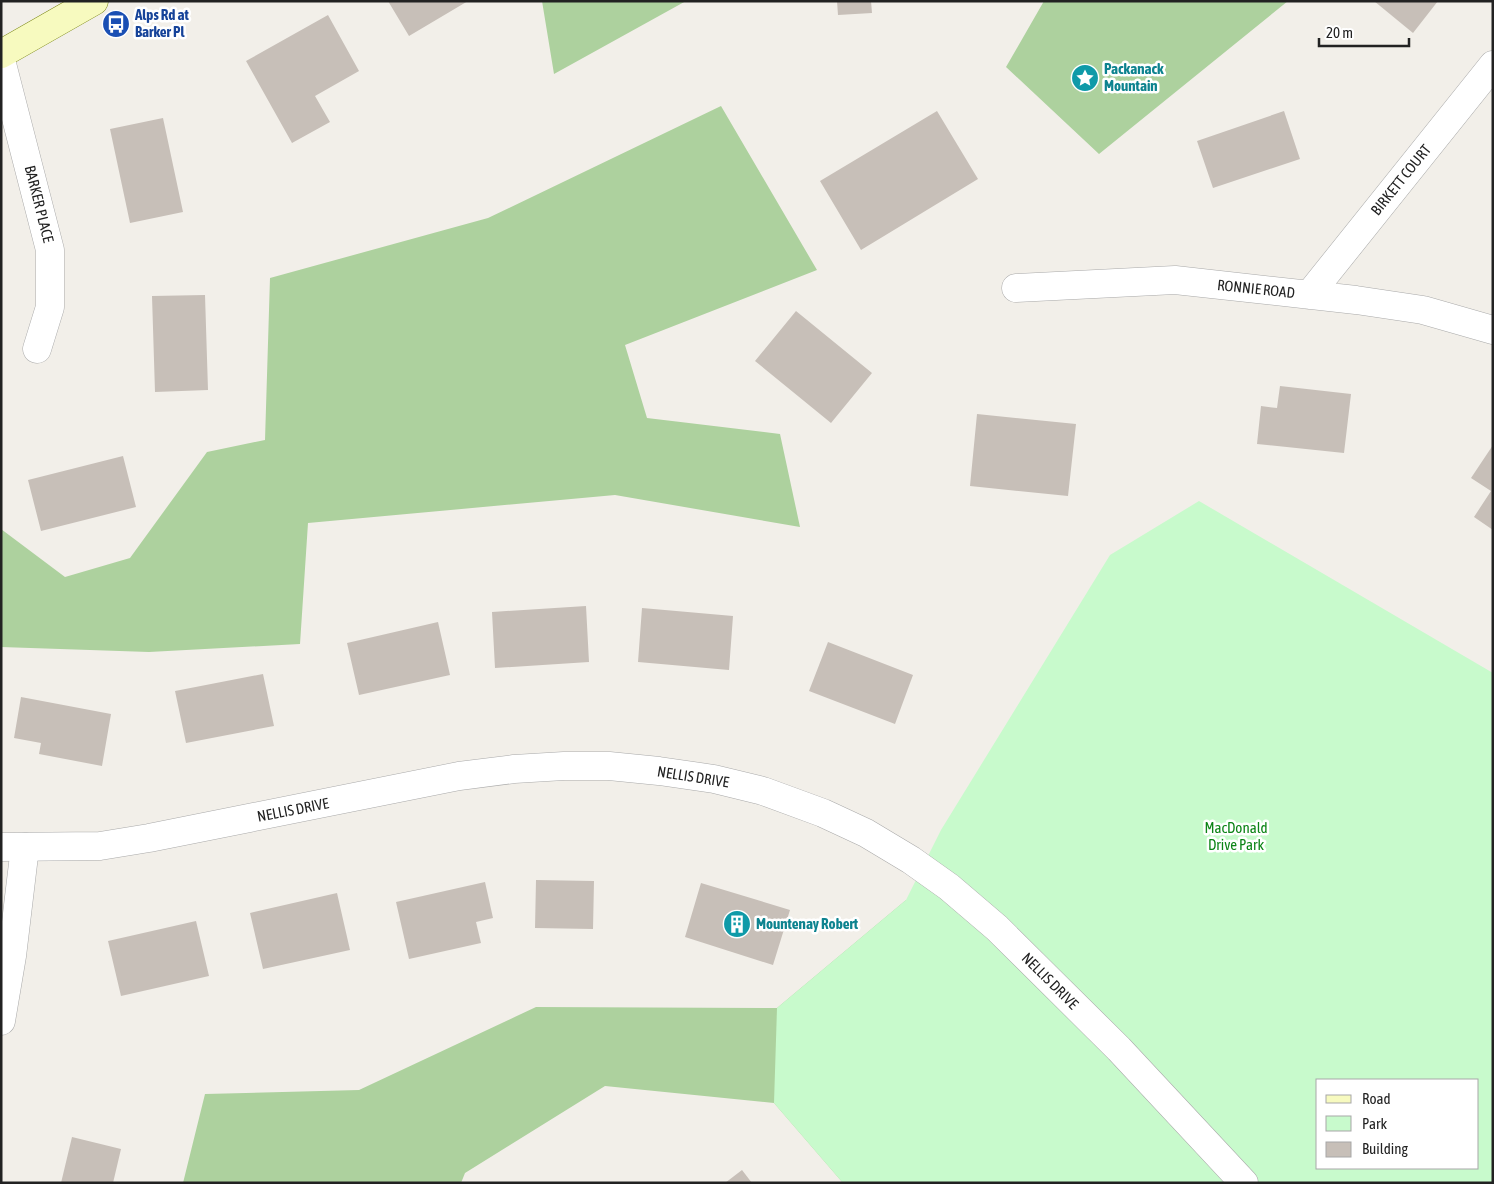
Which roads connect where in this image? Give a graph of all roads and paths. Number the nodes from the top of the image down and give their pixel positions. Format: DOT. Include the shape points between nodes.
graph roads {
  1 [pos="94,1"];
  2 [pos="1,54"];
  3 [pos="1,60"];
  4 [pos="1493,65"];
  5 [pos="1016,288"];
  6 [pos="1309,295"];
  7 [pos="1493,330"];
  8 [pos="37,349"];
  9 [pos="13,847"];
  10 [pos="1,1021"];
  11 [pos="1244,1183"];
  1 -- 2 [label="main road"];
  3 -- 8 [label="street, BARKER PLACE" via="50,250 50,307"];
  4 -- 6 [label="street, BIRKETT COURT"];
  5 -- 6 [label="street, RONNIE ROAD" via="1175,280"];
  6 -- 7 [label="street, RONNIE ROAD" via="1423,310"];
  9 -- 10 [label="street" via="12,956"];
  9 -- 11 [label="street, NELLIS DRIVE" via="120,843 459,776 514,769 618,767 714,779 763,791 866,833 949,887 997,928 1119,1049"];
}
